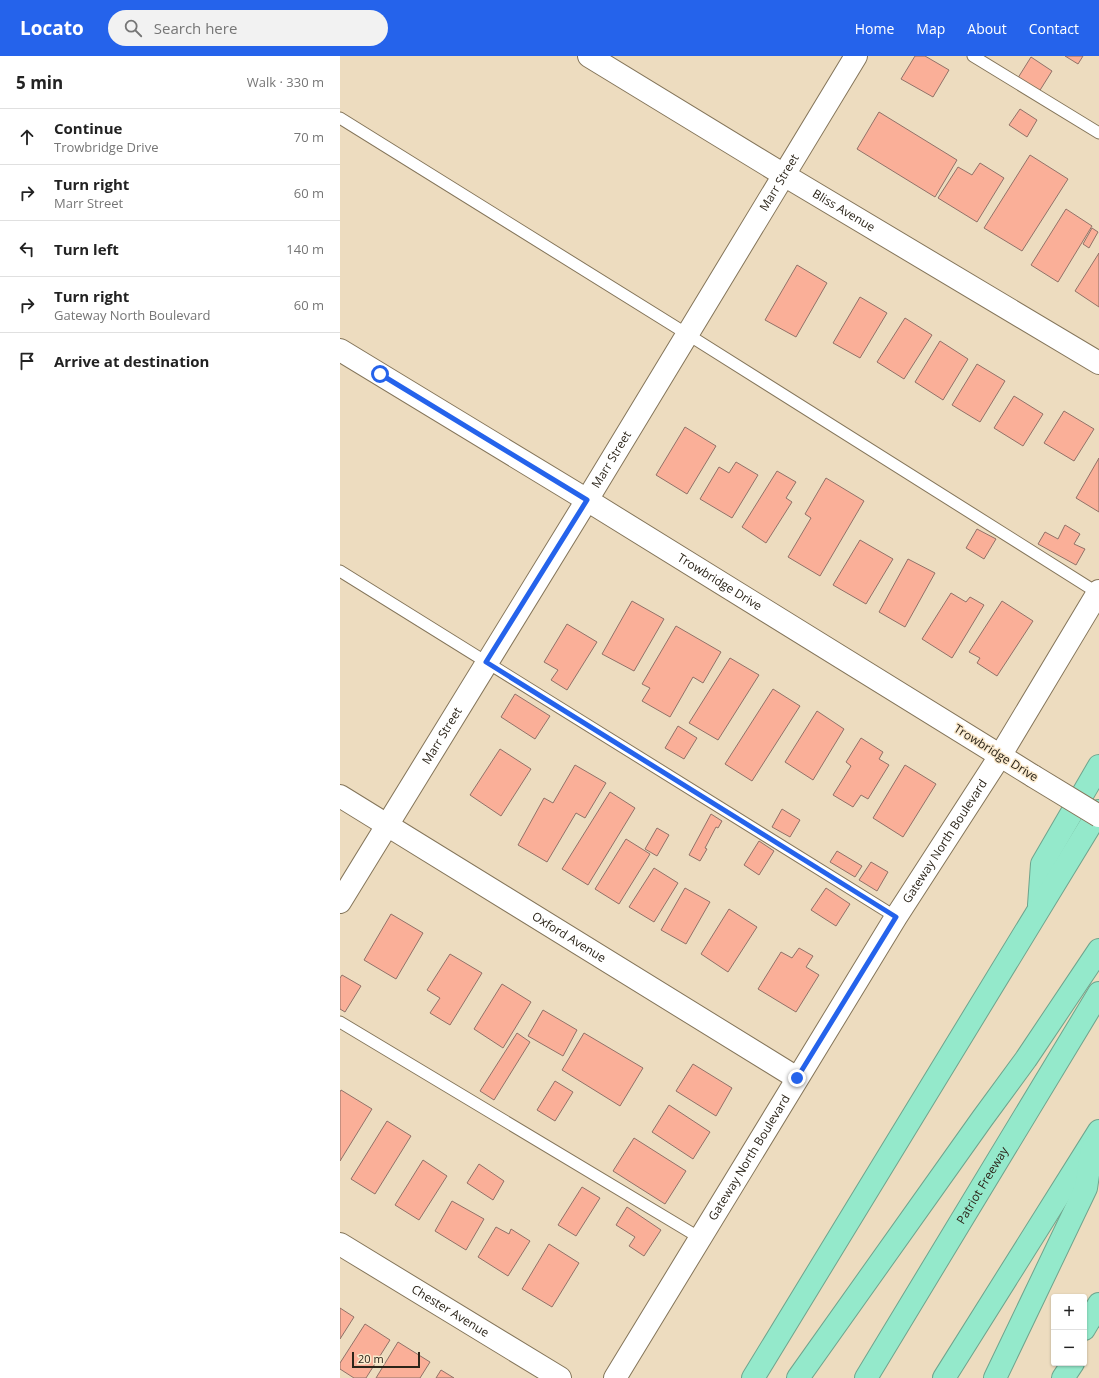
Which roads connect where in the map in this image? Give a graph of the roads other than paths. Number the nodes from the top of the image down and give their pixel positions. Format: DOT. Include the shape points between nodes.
graph roads {
  1 [pos="590,56"];
  2 [pos="856,56"];
  3 [pos="973,56"];
  4 [pos="340,118"];
  5 [pos="1099,133"];
  6 [pos="784,175"];
  7 [pos="687,334"];
  8 [pos="340,350"];
  9 [pos="1099,363"];
  10 [pos="587,500"];
  11 [pos="340,571"];
  12 [pos="1098,592"];
  13 [pos="486,662"];
  14 [pos="1000,756"];
  15 [pos="1099,766"];
  16 [pos="340,796"];
  17 [pos="1099,811"];
  18 [pos="1099,816"];
  19 [pos="387,825"];
  20 [pos="340,902"];
  21 [pos="1039,908"];
  22 [pos="896,917"];
  23 [pos="1099,950"];
  24 [pos="1099,993"];
  25 [pos="340,1022"];
  26 [pos="797,1078"];
  27 [pos="1096,1135"];
  28 [pos="700,1238"];
  29 [pos="340,1244"];
  30 [pos="1099,1304"];
  31 [pos="1087,1324"];
  32 [pos="1099,1324"];
  33 [pos="1087,1342"];
  34 [pos="1062,1366"];
  35 [pos="1071,1366"];
  36 [pos="560,1378"];
  37 [pos="615,1378"];
  38 [pos="753,1378"];
  39 [pos="798,1378"];
  40 [pos="866,1378"];
  41 [pos="944,1378"];
  42 [pos="995,1378"];
  43 [pos="1055,1378"];
  44 [pos="1063,1378"];
  1 -- 6 [label="street, Bliss Avenue"];
  2 -- 6 [label="street, Marr Street"];
  3 -- 5 [label="lane"];
  4 -- 7 [label="lane"];
  6 -- 7 [label="street, Marr Street"];
  6 -- 9 [label="street, Bliss Avenue"];
  7 -- 10 [label="street, Marr Street"];
  7 -- 12 [label="lane"];
  8 -- 10 [label="street, Trowbridge Drive"];
  10 -- 13 [label="street, Marr Street"];
  10 -- 14 [label="street, Trowbridge Drive"];
  11 -- 13 [label="lane"];
  12 -- 14 [label="street, Gateway North Boulevard"];
  13 -- 19 [label="street, Marr Street"];
  13 -- 22 [label="lane"];
  14 -- 18 [label="street, Trowbridge Drive, bridge"];
  14 -- 22 [label="street, Gateway North Boulevard"];
  15 -- 21 [label="highway" via="1042,864"];
  16 -- 19 [label="street, Oxford Avenue"];
  17 -- 21 [label="highway"];
  19 -- 20 [label="street, Marr Street"];
  19 -- 26 [label="street, Oxford Avenue"];
  21 -- 38 [label="highway"];
  22 -- 26 [label="street, Gateway North Boulevard"];
  23 -- 39 [label="highway" via="1026,1059"];
  24 -- 40 [label="highway, Patriot Freeway"];
  25 -- 28 [label="lane"];
  26 -- 28 [label="street, Gateway North Boulevard"];
  27 -- 41 [label="highway"];
  27 -- 42 [label="highway" via="1086,1188"];
  28 -- 37 [label="street, Gateway North Boulevard"];
  29 -- 36 [label="street, Chester Avenue"];
  30 -- 31 [label="highway"];
  32 -- 33 [label="highway"];
  34 -- 43 [label="highway"];
  35 -- 44 [label="highway"];
}
